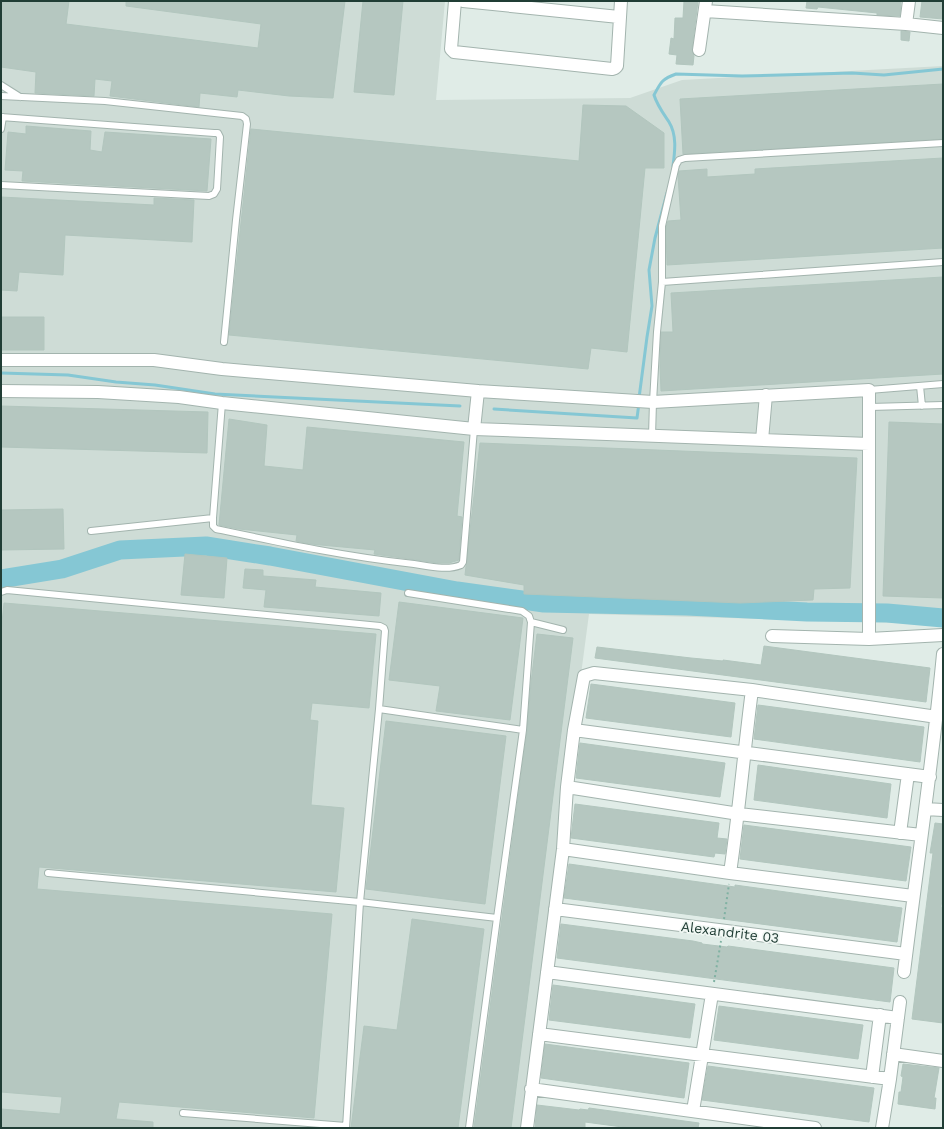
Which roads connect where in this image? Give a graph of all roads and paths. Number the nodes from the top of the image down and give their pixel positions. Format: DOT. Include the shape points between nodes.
graph roads {
  1 [pos="455,1"];
  2 [pos="463,1"];
  3 [pos="621,1"];
  4 [pos="908,1"];
  5 [pos="706,6"];
  6 [pos="619,17"];
  7 [pos="906,24"];
  8 [pos="943,28"];
  9 [pos="699,50"];
  10 [pos="1,86"];
  11 [pos="1,96"];
  12 [pos="22,98"];
  13 [pos="2,117"];
  14 [pos="1,129"];
  15 [pos="943,143"];
  16 [pos="1,185"];
  17 [pos="943,262"];
  18 [pos="662,282"];
  19 [pos="224,342"];
  20 [pos="1,360"];
  21 [pos="943,384"];
  22 [pos="920,386"];
  23 [pos="869,390"];
  24 [pos="1,391"];
  25 [pos="477,395"];
  26 [pos="766,395"];
  27 [pos="649,402"];
  28 [pos="222,403"];
  29 [pos="943,405"];
  30 [pos="922,406"];
  31 [pos="870,408"];
  32 [pos="474,424"];
  33 [pos="652,436"];
  34 [pos="762,440"];
  35 [pos="869,444"];
  36 [pos="213,518"];
  37 [pos="91,530"];
  38 [pos="1,592"];
  39 [pos="408,594"];
  40 [pos="530,622"];
  41 [pos="563,630"];
  42 [pos="943,635"];
  43 [pos="772,636"];
  44 [pos="869,639"];
  45 [pos="943,654"];
  46 [pos="752,690"];
  47 [pos="379,709"];
  48 [pos="937,717"];
  49 [pos="523,730"];
  50 [pos="574,730"];
  51 [pos="744,752"];
  52 [pos="908,774"];
  53 [pos="930,777"];
  54 [pos="567,787"];
  55 [pos="925,809"];
  56 [pos="943,810"];
  57 [pos="739,814"];
  58 [pos="900,833"];
  59 [pos="921,835"];
  60 [pos="563,849"];
  61 [pos="48,873"];
  62 [pos="730,873"];
  63 [pos="913,896"];
  64 [pos="360,902"];
  65 [pos="555,909"];
  66 [pos="497,918"];
  67 [pos="906,954"];
  68 [pos="547,972"];
  69 [pos="904,972"];
  70 [pos="712,994"];
  71 [pos="900,1002"];
  72 [pos="880,1016"];
  73 [pos="898,1018"];
  74 [pos="539,1034"];
  75 [pos="893,1054"];
  76 [pos="702,1055"];
  77 [pos="943,1061"];
  78 [pos="872,1077"];
  79 [pos="890,1079"];
  80 [pos="531,1089"];
  81 [pos="693,1112"];
  82 [pos="183,1113"];
  83 [pos="770,1125"];
  84 [pos="346,1127"];
  85 [pos="469,1128"];
  86 [pos="526,1128"];
  87 [pos="815,1128"];
  88 [pos="882,1128"];
  1 -- 6 [label="street" via="451,49 454,52 612,69 617,66"];
  2 -- 6 [label="street"];
  3 -- 6 [label="street"];
  4 -- 7 [label="street"];
  5 -- 7 [label="street"];
  5 -- 9 [label="street"];
  7 -- 8 [label="street"];
  10 -- 12 [label="lane"];
  11 -- 12 [label="lane"];
  12 -- 19 [label="lane" via="120,102 242,116 246,119"];
  13 -- 14 [label="lane"];
  13 -- 16 [label="lane" via="218,133 220,137 217,189 209,196"];
  15 -- 18 [label="lane" via="679,160 663,219"];
  17 -- 18 [label="lane"];
  18 -- 27 [label="lane"];
  20 -- 25 [label="street" via="154,360 222,370"];
  21 -- 22 [label="lane"];
  22 -- 23 [label="lane"];
  22 -- 30 [label="lane"];
  23 -- 26 [label="street"];
  23 -- 31 [label="street"];
  24 -- 28 [label="street" via="98,392 179,397"];
  25 -- 27 [label="street"];
  25 -- 32 [label="street"];
  26 -- 27 [label="street"];
  26 -- 34 [label="street"];
  27 -- 33 [label="lane"];
  28 -- 32 [label="street"];
  28 -- 36 [label="lane"];
  29 -- 30 [label="lane"];
  30 -- 31 [label="lane"];
  31 -- 35 [label="street"];
  32 -- 33 [label="street"];
  32 -- 36 [label="lane" via="463,562 458,567 381,560 314,550 216,529 213,526"];
  33 -- 34 [label="street"];
  34 -- 35 [label="street"];
  35 -- 44 [label="street"];
  36 -- 37 [label="lane"];
  38 -- 47 [label="lane" via="8,590 380,626 385,631"];
  39 -- 40 [label="lane" via="522,611 529,616"];
  40 -- 41 [label="lane"];
  40 -- 49 [label="lane"];
  42 -- 44 [label="street"];
  43 -- 44 [label="street"];
  45 -- 48 [label="street"];
  46 -- 48 [label="street"];
  46 -- 50 [label="street" via="588,674 584,676"];
  46 -- 51 [label="street"];
  47 -- 49 [label="lane"];
  47 -- 64 [label="lane"];
  48 -- 53 [label="street"];
  49 -- 66 [label="lane"];
  50 -- 51 [label="street"];
  50 -- 54 [label="street"];
  51 -- 52 [label="street"];
  51 -- 57 [label="street"];
  52 -- 53 [label="street"];
  52 -- 58 [label="street"];
  53 -- 55 [label="street"];
  54 -- 57 [label="street"];
  54 -- 60 [label="street"];
  55 -- 56 [label="street"];
  55 -- 59 [label="street"];
  57 -- 58 [label="street"];
  57 -- 62 [label="street"];
  58 -- 59 [label="street"];
  59 -- 63 [label="street"];
  60 -- 62 [label="street"];
  60 -- 65 [label="street"];
  61 -- 64 [label="lane"];
  62 -- 63 [label="street"];
  63 -- 67 [label="street"];
  64 -- 66 [label="lane"];
  64 -- 84 [label="lane"];
  65 -- 67 [label="street, Alexandrite 03"];
  65 -- 68 [label="street"];
  66 -- 85 [label="lane"];
  67 -- 69 [label="street"];
  68 -- 70 [label="street"];
  68 -- 74 [label="street"];
  70 -- 72 [label="street"];
  70 -- 76 [label="street"];
  71 -- 73 [label="street"];
  72 -- 73 [label="street"];
  72 -- 78 [label="street"];
  73 -- 75 [label="street"];
  74 -- 76 [label="street"];
  74 -- 80 [label="street"];
  75 -- 77 [label="street"];
  75 -- 79 [label="street"];
  76 -- 78 [label="street"];
  76 -- 81 [label="street"];
  78 -- 79 [label="street"];
  79 -- 88 [label="street"];
  80 -- 81 [label="street"];
  80 -- 86 [label="street"];
  81 -- 83 [label="street"];
  82 -- 84 [label="lane"];
  83 -- 87 [label="street"];
}
